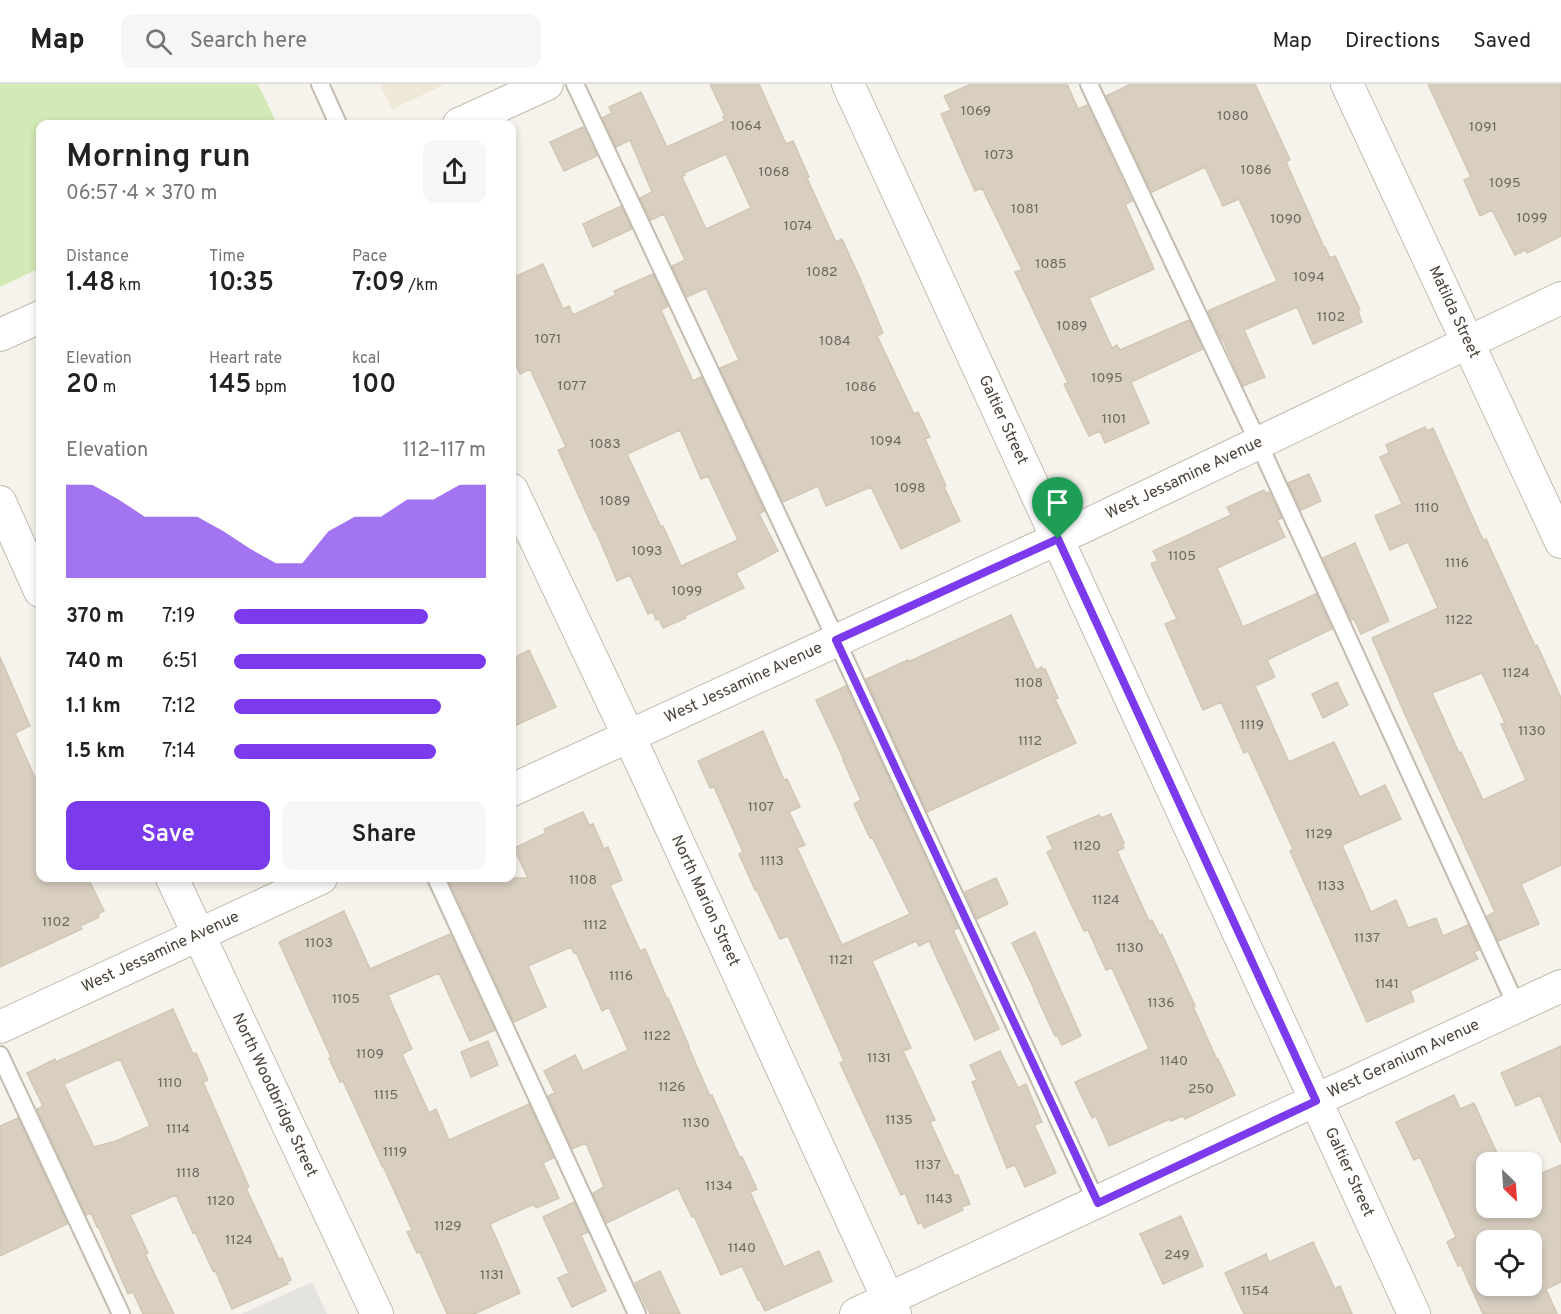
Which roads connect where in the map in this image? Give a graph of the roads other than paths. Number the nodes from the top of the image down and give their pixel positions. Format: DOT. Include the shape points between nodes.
graph roads {
  1 [pos="320,84"];
  2 [pos="547,84"];
  3 [pos="575,84"];
  4 [pos="848,84"];
  5 [pos="1089,84"];
  6 [pos="1347,84"];
  7 [pos="336,120"];
  8 [pos="468,120"];
  9 [pos="1561,298"];
  10 [pos="36,318"];
  11 [pos="0,335"];
  12 [pos="1468,342"];
  13 [pos="1259,444"];
  14 [pos="516,498"];
  15 [pos="0,502"];
  16 [pos="1058,539"];
  17 [pos="1561,542"];
  18 [pos="36,582"];
  19 [pos="836,640"];
  20 [pos="629,736"];
  21 [pos="516,788"];
  22 [pos="174,882"];
  23 [pos="312,882"];
  24 [pos="438,882"];
  25 [pos="198,934"];
  26 [pos="1561,986"];
  27 [pos="1517,1007"];
  28 [pos="0,1027"];
  29 [pos="0,1055"];
  30 [pos="1316,1101"];
  31 [pos="1098,1203"];
  32 [pos="891,1307"];
  33 [pos="121,1314"];
  34 [pos="377,1314"];
  35 [pos="637,1314"];
  36 [pos="856,1314"];
  37 [pos="1414,1314"];
  1 -- 7 [label="lane"];
  2 -- 8 [label="street"];
  3 -- 19 [label="lane"];
  4 -- 16 [label="street, Galtier Street"];
  5 -- 13 [label="lane"];
  6 -- 12 [label="street, Matilda Street"];
  9 -- 12 [label="street, West Jessamine Avenue"];
  10 -- 11 [label="street"];
  12 -- 13 [label="street, West Jessamine Avenue"];
  12 -- 17 [label="street, Matilda Street"];
  13 -- 16 [label="street, West Jessamine Avenue"];
  13 -- 27 [label="lane"];
  14 -- 20 [label="street, North Marion Street"];
  15 -- 18 [label="street"];
  16 -- 19 [label="street, West Jessamine Avenue"];
  16 -- 30 [label="street, Galtier Street"];
  19 -- 20 [label="street, West Jessamine Avenue"];
  19 -- 31 [label="lane"];
  20 -- 21 [label="street, West Jessamine Avenue"];
  20 -- 32 [label="street, North Marion Street"];
  22 -- 25 [label="street, North Woodbridge Street"];
  23 -- 25 [label="street, West Jessamine Avenue"];
  24 -- 35 [label="lane"];
  25 -- 28 [label="street, West Jessamine Avenue"];
  25 -- 34 [label="street, North Woodbridge Street"];
  26 -- 27 [label="street, West Geranium Avenue"];
  27 -- 30 [label="street, West Geranium Avenue"];
  29 -- 33 [label="lane"];
  30 -- 31 [label="street, West Geranium Avenue"];
  30 -- 37 [label="street, Galtier Street"];
  31 -- 32 [label="street, West Geranium Avenue"];
  32 -- 36 [label="street, West Geranium Avenue"];
}
